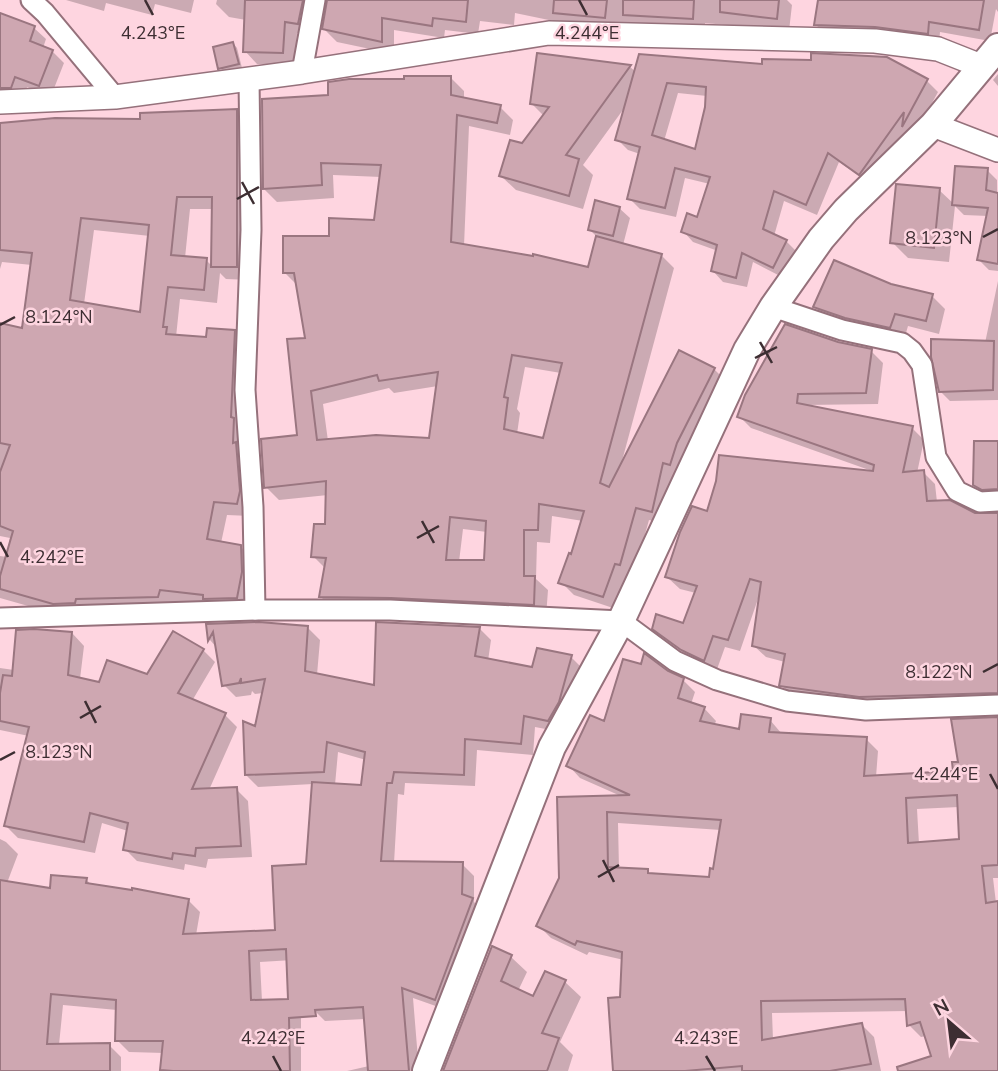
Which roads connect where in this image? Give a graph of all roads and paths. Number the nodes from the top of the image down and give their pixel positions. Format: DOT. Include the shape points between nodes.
graph roads {
  1 [pos="31,0"];
  2 [pos="315,0"];
  3 [pos="990,56"];
  4 [pos="302,72"];
  5 [pos="249,79"];
  6 [pos="115,97"];
  7 [pos="0,102"];
  8 [pos="933,125"];
  9 [pos="998,150"];
  10 [pos="773,307"];
  11 [pos="998,501"];
  12 [pos="254,610"];
  13 [pos="0,618"];
  14 [pos="621,621"];
  15 [pos="998,705"];
  16 [pos="426,1071"];
  1 -- 6 [label="street"];
  2 -- 4 [label="street"];
  3 -- 4 [label="street" via="875,41 549,33"];
  3 -- 8 [label="main road"];
  4 -- 5 [label="street"];
  5 -- 6 [label="street"];
  5 -- 12 [label="street" via="251,230 245,390"];
  6 -- 7 [label="street"];
  8 -- 9 [label="street"];
  8 -- 10 [label="main road" via="846,210"];
  10 -- 11 [label="street" via="842,330 902,343 912,351 922,365 936,457 957,491 980,502"];
  10 -- 14 [label="main road" via="747,351"];
  12 -- 13 [label="street"];
  12 -- 14 [label="street" via="390,610"];
  14 -- 15 [label="street" via="675,661 787,701 866,710"];
  14 -- 16 [label="main road" via="552,747"];
}
